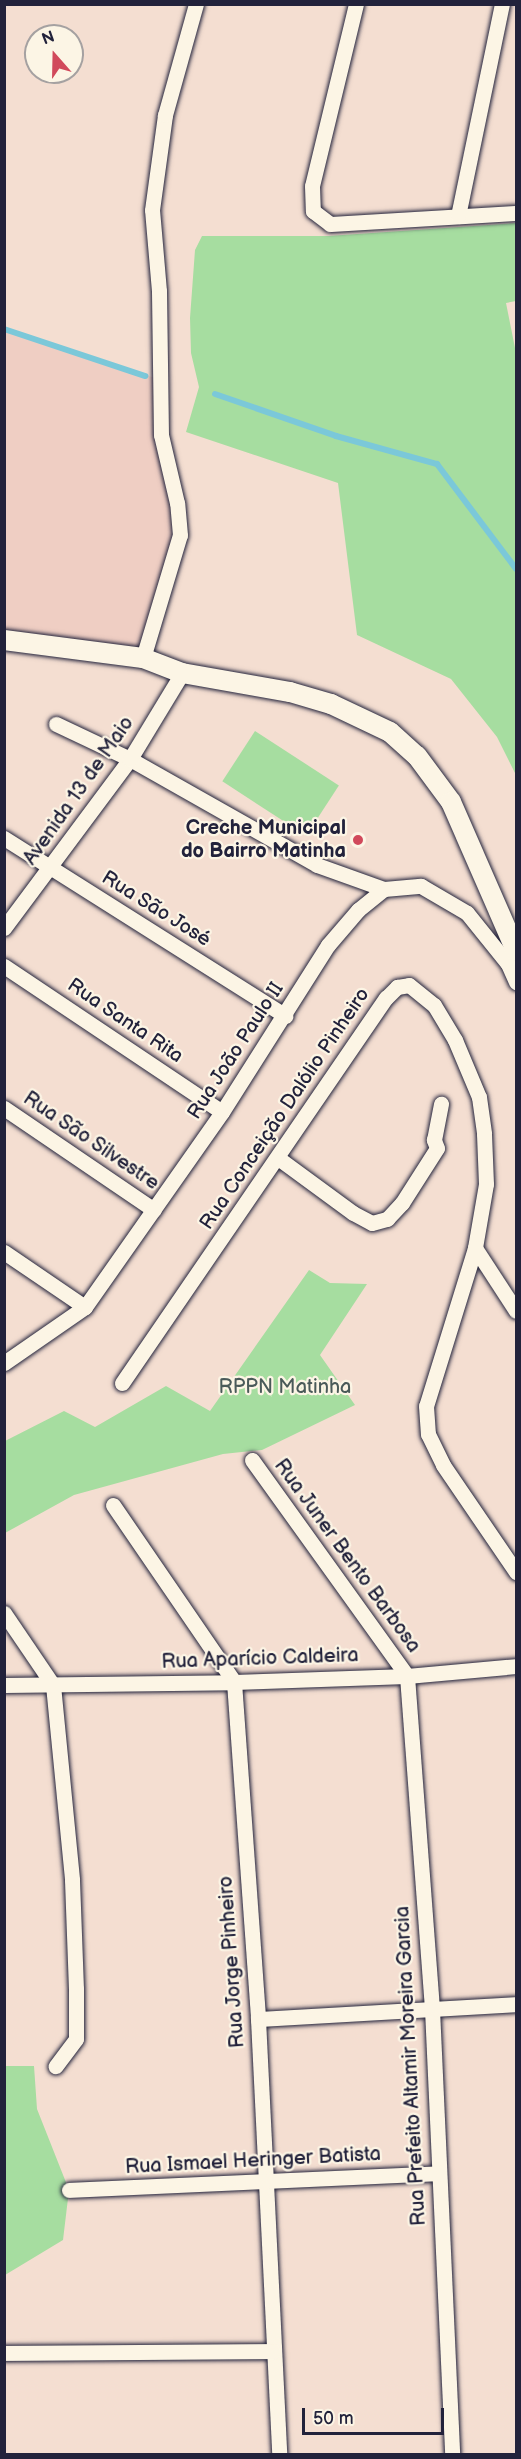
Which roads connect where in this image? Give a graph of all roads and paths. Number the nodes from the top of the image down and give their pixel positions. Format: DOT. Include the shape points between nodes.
graph roads {
  1 [pos="196,4"];
  2 [pos="356,4"];
  3 [pos="502,4"];
  4 [pos="513,210"];
  5 [pos="458,216"];
  6 [pos="4,640"];
  7 [pos="143,658"];
  8 [pos="182,674"];
  9 [pos="56,724"];
  10 [pos="130,759"];
  11 [pos="4,838"];
  12 [pos="51,868"];
  13 [pos="384,889"];
  14 [pos="4,928"];
  15 [pos="516,951"];
  16 [pos="4,966"];
  17 [pos="516,982"];
  18 [pos="286,1016"];
  19 [pos="441,1104"];
  20 [pos="4,1108"];
  21 [pos="222,1112"];
  22 [pos="278,1158"];
  23 [pos="154,1210"];
  24 [pos="475,1248"];
  25 [pos="4,1252"];
  26 [pos="85,1307"];
  27 [pos="516,1311"];
  28 [pos="4,1363"];
  29 [pos="122,1383"];
  30 [pos="252,1460"];
  31 [pos="113,1505"];
  32 [pos="516,1572"];
  33 [pos="4,1613"];
  34 [pos="516,1666"];
  35 [pos="407,1676"];
  36 [pos="234,1682"];
  37 [pos="4,1685"];
  38 [pos="53,1685"];
  39 [pos="516,2004"];
  40 [pos="432,2009"];
  41 [pos="258,2019"];
  42 [pos="56,2066"];
  43 [pos="439,2173"];
  44 [pos="264,2183"];
  45 [pos="69,2190"];
  46 [pos="273,2351"];
  47 [pos="4,2353"];
  48 [pos="279,2454"];
  49 [pos="453,2454"];
  1 -- 7 [label="street" via="165,115 152,210 159,291 161,435 177,503 180,535"];
  2 -- 5 [label="street" via="312,186 313,211 330,224"];
  3 -- 5 [label="street"];
  4 -- 5 [label="street"];
  6 -- 7 [label="street"];
  7 -- 8 [label="street"];
  8 -- 10 [label="street, Avenida 13 de Maio"];
  8 -- 15 [label="street" via="290,692 331,704 390,732 417,756 451,802"];
  9 -- 10 [label="street"];
  10 -- 12 [label="street, Avenida 13 de Maio"];
  10 -- 13 [label="street" via="316,865"];
  11 -- 12 [label="street, Rua São José"];
  12 -- 14 [label="street, Avenida 13 de Maio"];
  12 -- 18 [label="street, Rua São José"];
  13 -- 17 [label="street" via="421,886 467,913 508,964"];
  13 -- 18 [label="street, Rua João Paulo II" via="358,910 328,945"];
  16 -- 21 [label="street, Rua Santa Rita"];
  18 -- 21 [label="street, Rua João Paulo II"];
  19 -- 22 [label="street" via="434,1140 437,1148 402,1203 387,1219 372,1223 353,1213"];
  20 -- 23 [label="street, Rua São Silvestre"];
  21 -- 23 [label="street, Rua João Paulo II"];
  22 -- 24 [label="street, Rua Conceição Dalólio Pinheiro" via="386,998 397,987 409,985 434,1005 455,1040 479,1097 486,1184"];
  22 -- 29 [label="street, Rua Conceição Dalólio Pinheiro"];
  23 -- 26 [label="street, Rua João Paulo II"];
  24 -- 27 [label="street"];
  24 -- 32 [label="street, Rua Conceição Dalólio Pinheiro" via="426,1406 428,1434 443,1465"];
  25 -- 26 [label="street"];
  26 -- 28 [label="street, Rua João Paulo II"];
  30 -- 35 [label="street, Rua Juner Bento Barbosa"];
  31 -- 36 [label="street"];
  33 -- 38 [label="street"];
  34 -- 35 [label="street, Rua Aparício Caldeira"];
  35 -- 36 [label="street, Rua Aparício Caldeira"];
  35 -- 40 [label="street, Rua Prefeito Altamir Moreira Garcia"];
  36 -- 38 [label="street, Rua Aparício Caldeira"];
  36 -- 41 [label="street, Rua Jorge Pinheiro"];
  37 -- 38 [label="street, Rua Aparício Caldeira"];
  38 -- 42 [label="street" via="72,1880 76,1989 76,2039"];
  39 -- 40 [label="street"];
  40 -- 41 [label="street"];
  40 -- 43 [label="street, Rua Prefeito Altamir Moreira Garcia"];
  41 -- 44 [label="street, Rua Jorge Pinheiro"];
  43 -- 44 [label="street, Rua Ismael Heringer Batista"];
  43 -- 49 [label="street, Rua Prefeito Altamir Moreira Garcia"];
  44 -- 45 [label="street, Rua Ismael Heringer Batista"];
  44 -- 46 [label="street, Rua Jorge Pinheiro"];
  46 -- 47 [label="street"];
  46 -- 48 [label="street, Rua Jorge Pinheiro"];
}
